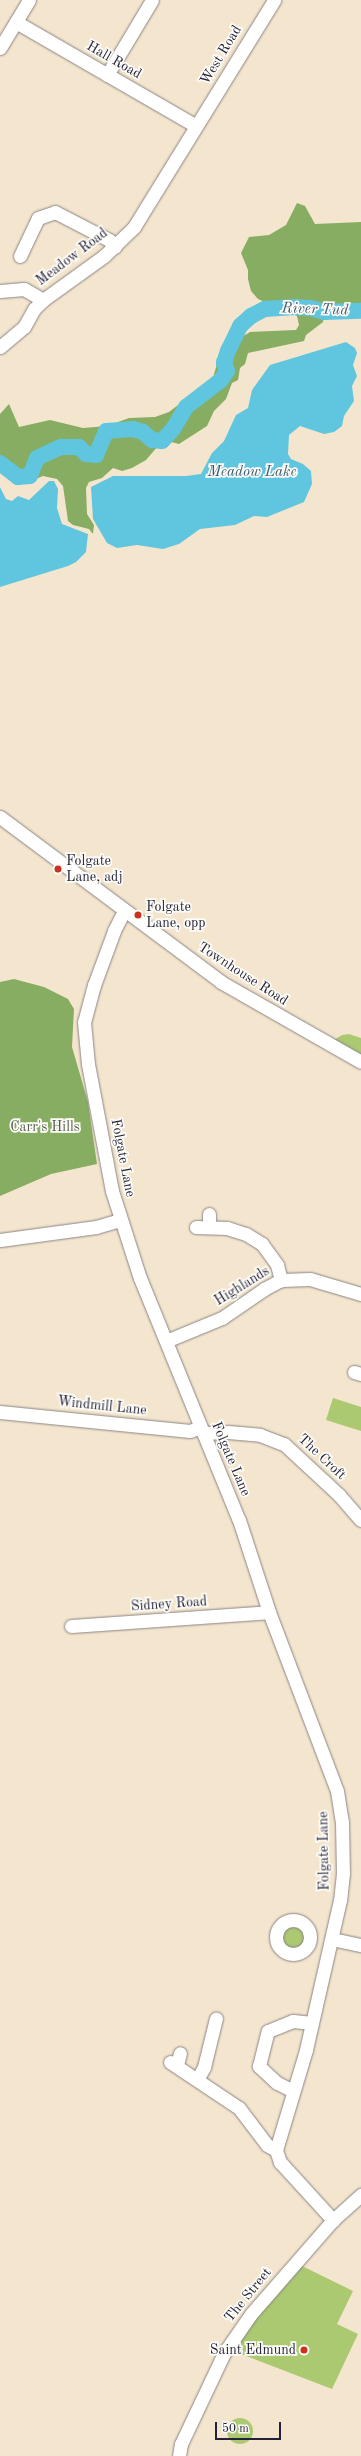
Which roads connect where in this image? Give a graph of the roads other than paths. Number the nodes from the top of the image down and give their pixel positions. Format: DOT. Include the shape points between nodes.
graph roads {
  1 [pos="29,0"];
  2 [pos="152,0"];
  3 [pos="274,0"];
  4 [pos="16,22"];
  5 [pos="0,48"];
  6 [pos="107,75"];
  7 [pos="196,126"];
  8 [pos="115,246"];
  9 [pos="20,256"];
  10 [pos="0,291"];
  11 [pos="43,300"];
  12 [pos="0,347"];
  13 [pos="0,817"];
  14 [pos="124,911"];
  15 [pos="361,1062"];
  16 [pos="120,1220"];
  17 [pos="205,1222"];
  18 [pos="0,1240"];
  19 [pos="282,1280"];
  20 [pos="361,1294"];
  21 [pos="166,1341"];
  22 [pos="0,1412"];
  23 [pos="201,1430"];
  24 [pos="361,1520"];
  25 [pos="269,1612"];
  26 [pos="71,1626"];
  27 [pos="310,1941"];
  28 [pos="331,1943"];
  29 [pos="361,1945"];
  30 [pos="216,2018"];
  31 [pos="312,2023"];
  32 [pos="176,2060"];
  33 [pos="198,2078"];
  34 [pos="293,2091"];
  35 [pos="276,2150"];
  36 [pos="361,2195"];
  37 [pos="333,2220"];
  38 [pos="178,2456"];
  1 -- 4 [label="street"];
  2 -- 6 [label="street"];
  3 -- 7 [label="street, West Road"];
  4 -- 5 [label="street"];
  4 -- 6 [label="street, Hall Road"];
  6 -- 7 [label="street, Hall Road"];
  7 -- 8 [label="street, Meadow Road" via="144,212"];
  8 -- 9 [label="street" via="69,212 55,212 38,218"];
  8 -- 11 [label="street, Meadow Road"];
  10 -- 11 [label="street" via="24,289"];
  11 -- 12 [label="street, Meadow Road" via="24,327"];
  13 -- 14 [label="street, Townhouse Road"];
  14 -- 15 [label="street, Townhouse Road" via="249,1000"];
  14 -- 16 [label="street, Folgate Lane" via="94,985 85,1015 84,1034 107,1169"];
  16 -- 18 [label="street" via="96,1227"];
  16 -- 21 [label="street, Folgate Lane"];
  17 -- 19 [label="street" via="246,1234 262,1244 275,1260"];
  19 -- 20 [label="street, Highlands" via="310,1279"];
  19 -- 21 [label="street, Highlands" via="264,1289 222,1318"];
  21 -- 23 [label="street, Folgate Lane"];
  22 -- 23 [label="street, Windmill Lane"];
  23 -- 24 [label="street, The Croft" via="260,1435 284,1444"];
  23 -- 25 [label="street, Folgate Lane" via="241,1526"];
  25 -- 26 [label="street, Sidney Road"];
  25 -- 28 [label="street, Folgate Lane" via="337,1791 342,1822 343,1873"];
  27 -- 28 [label="street"];
  28 -- 29 [label="street"];
  28 -- 31 [label="street, Folgate Lane"];
  30 -- 33 [label="street" via="204,2066"];
  31 -- 34 [label="street, Folgate Lane"];
  31 -- 34 [label="street" via="293,2021 268,2031 259,2066 277,2083"];
  32 -- 33 [label="street"];
  33 -- 35 [label="street" via="239,2108 267,2145"];
  34 -- 35 [label="street, Folgate Lane"];
  35 -- 37 [label="street" via="280,2162"];
  36 -- 37 [label="street, The Street"];
  37 -- 38 [label="street, The Street" via="251,2314 224,2353 181,2444"];
}
